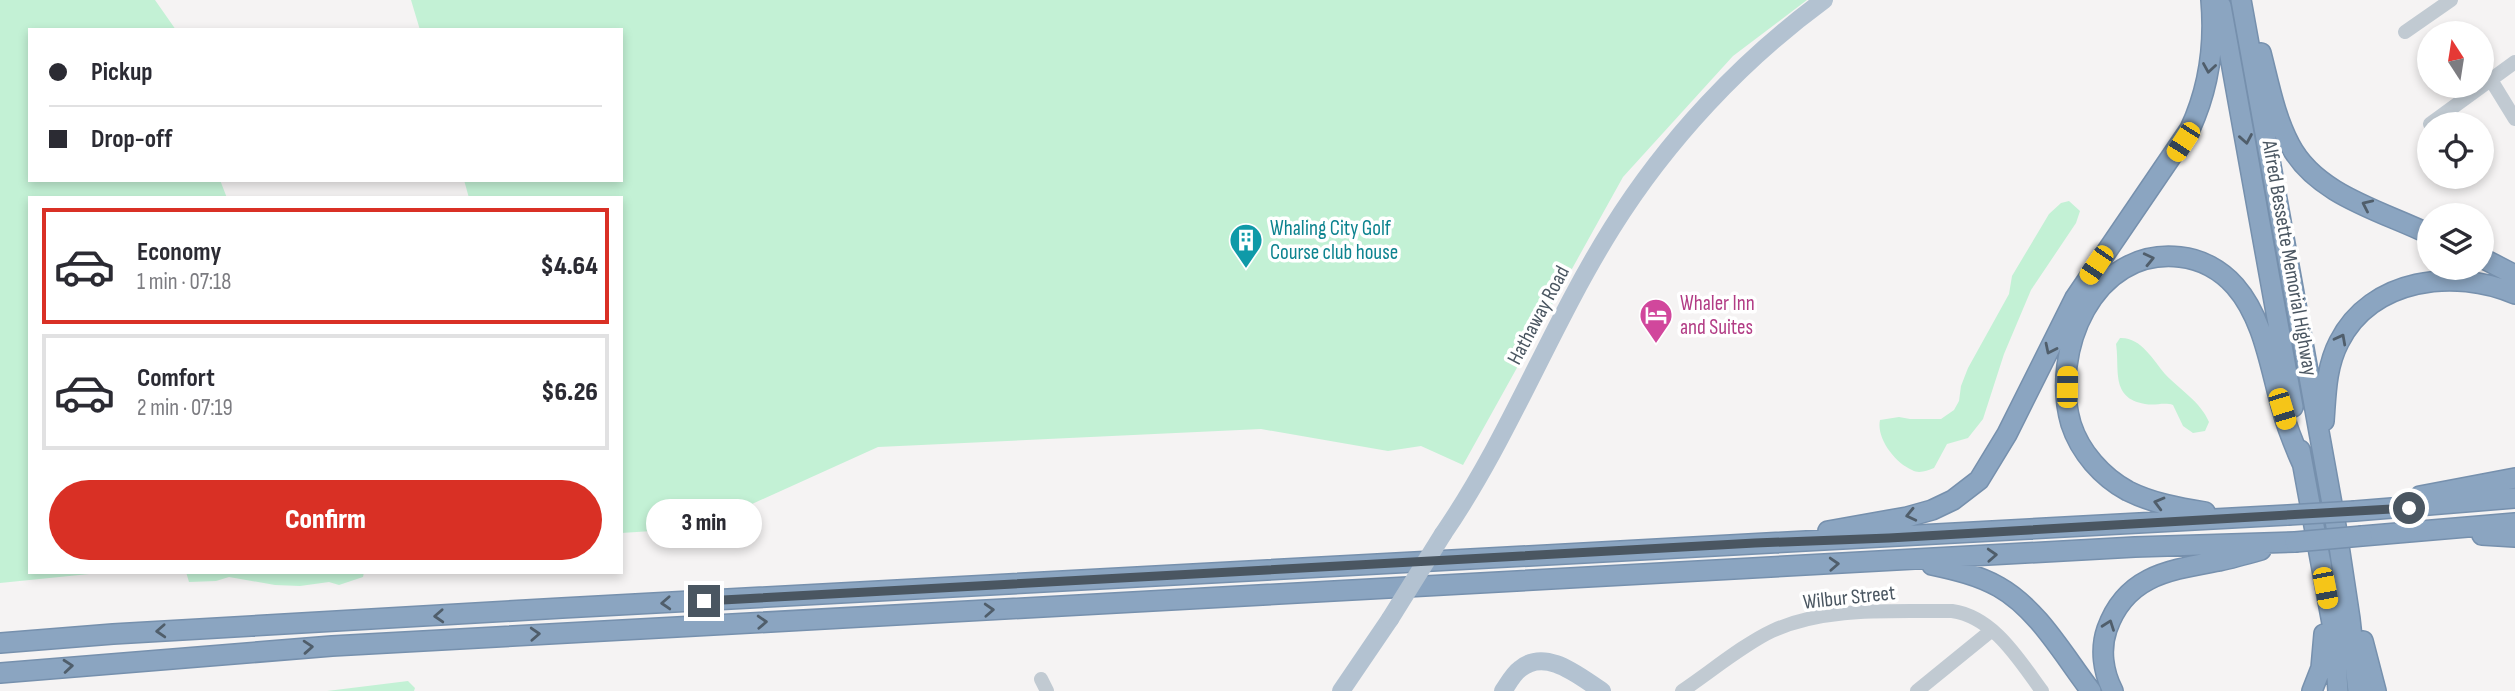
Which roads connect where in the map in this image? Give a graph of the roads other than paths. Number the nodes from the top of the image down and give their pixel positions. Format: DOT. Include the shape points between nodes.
graph roads {
  1 [pos="1824,0"];
  2 [pos="2210,0"];
  3 [pos="2220,0"];
  4 [pos="2241,0"];
  5 [pos="2248,0"];
  6 [pos="2451,0"];
  7 [pos="2405,32"];
  8 [pos="2515,62"];
  9 [pos="2494,78"];
  10 [pos="2494,85"];
  11 [pos="2466,98"];
  12 [pos="2447,112"];
  13 [pos="2515,119"];
  14 [pos="2417,228"];
  15 [pos="2494,264"];
  16 [pos="2515,275"];
  17 [pos="2515,295"];
  18 [pos="2322,454"];
  19 [pos="2302,463"];
  20 [pos="2515,478"];
  21 [pos="2515,498"];
  22 [pos="2359,511"];
  23 [pos="2251,517"];
  24 [pos="2515,523"];
  25 [pos="2425,531"];
  26 [pos="2515,537"];
  27 [pos="2295,542"];
  28 [pos="1755,543"];
  29 [pos="2318,552"];
  30 [pos="1900,560"];
  31 [pos="2346,587"];
  32 [pos="1992,630"];
  33 [pos="0,643"];
  34 [pos="0,673"];
  35 [pos="1347,689"];
  36 [pos="1503,691"];
  37 [pos="1602,691"];
  38 [pos="1682,691"];
  39 [pos="1917,691"];
  40 [pos="2042,691"];
  41 [pos="2091,691"];
  42 [pos="2113,691"];
  43 [pos="2312,691"];
  44 [pos="2338,691"];
  45 [pos="2358,691"];
  46 [pos="2376,691"];
  1 -- 35 [label="main road, Hathaway Road, bridge" via="1725,87 1644,181 1602,243 1473,487"];
  2 -- 28 [label="highway, one-way" via="2210,66 2190,129 2075,298 1979,480 1953,500 1921,513"];
  3 -- 19 [label="highway, Alfred Bessette Memorial Highway, one-way"];
  4 -- 18 [label="highway, Alfred Bessette Memorial Highway"];
  14 -- 5 [label="highway, one-way" via="2329,186 2302,162 2279,117"];
  6 -- 7 [label="street"];
  8 -- 9 [label="street"];
  10 -- 13 [label="street"];
  11 -- 12 [label="street"];
  15 -- 16 [label="highway"];
  18 -- 17 [label="highway, one-way" via="2330,367 2339,342 2363,310 2387,294 2431,282 2476,283"];
  18 -- 31 [label="highway, Alfred Bessette Memorial Highway"];
  23 -- 19 [label="highway, one-way" via="2147,499 2112,480 2081,445 2069,412 2068,358 2081,317 2105,281 2143,259 2171,256 2205,264 2224,275 2250,308 2259,329"];
  19 -- 29 [label="highway, Alfred Bessette Memorial Highway"];
  20 -- 22 [label="highway"];
  21 -- 22 [label="highway"];
  22 -- 23 [label="highway, bridge"];
  23 -- 28 [label="highway"];
  24 -- 25 [label="highway"];
  25 -- 26 [label="highway"];
  25 -- 27 [label="highway, bridge"];
  30 -- 27 [label="highway, one-way"];
  42 -- 27 [label="highway, one-way" via="2103,663 2106,633 2115,610 2131,590 2163,572"];
  28 -- 33 [label="highway, one-way"];
  29 -- 43 [label="highway" via="2324,648"];
  29 -- 44 [label="highway, Alfred Bessette Memorial Highway" via="2334,634"];
  34 -- 30 [label="highway, one-way" via="332,646"];
  30 -- 41 [label="highway" via="1948,569 2000,587 2035,618"];
  31 -- 45 [label="highway, Alfred Bessette Memorial Highway"];
  31 -- 46 [label="highway"];
  32 -- 38 [label="street, Wilbur Street" via="1952,611 1822,617 1770,632"];
  32 -- 39 [label="street"];
  32 -- 40 [label="street"];
  36 -- 37 [label="main road" via="1521,668 1538,661 1574,672"];
}
